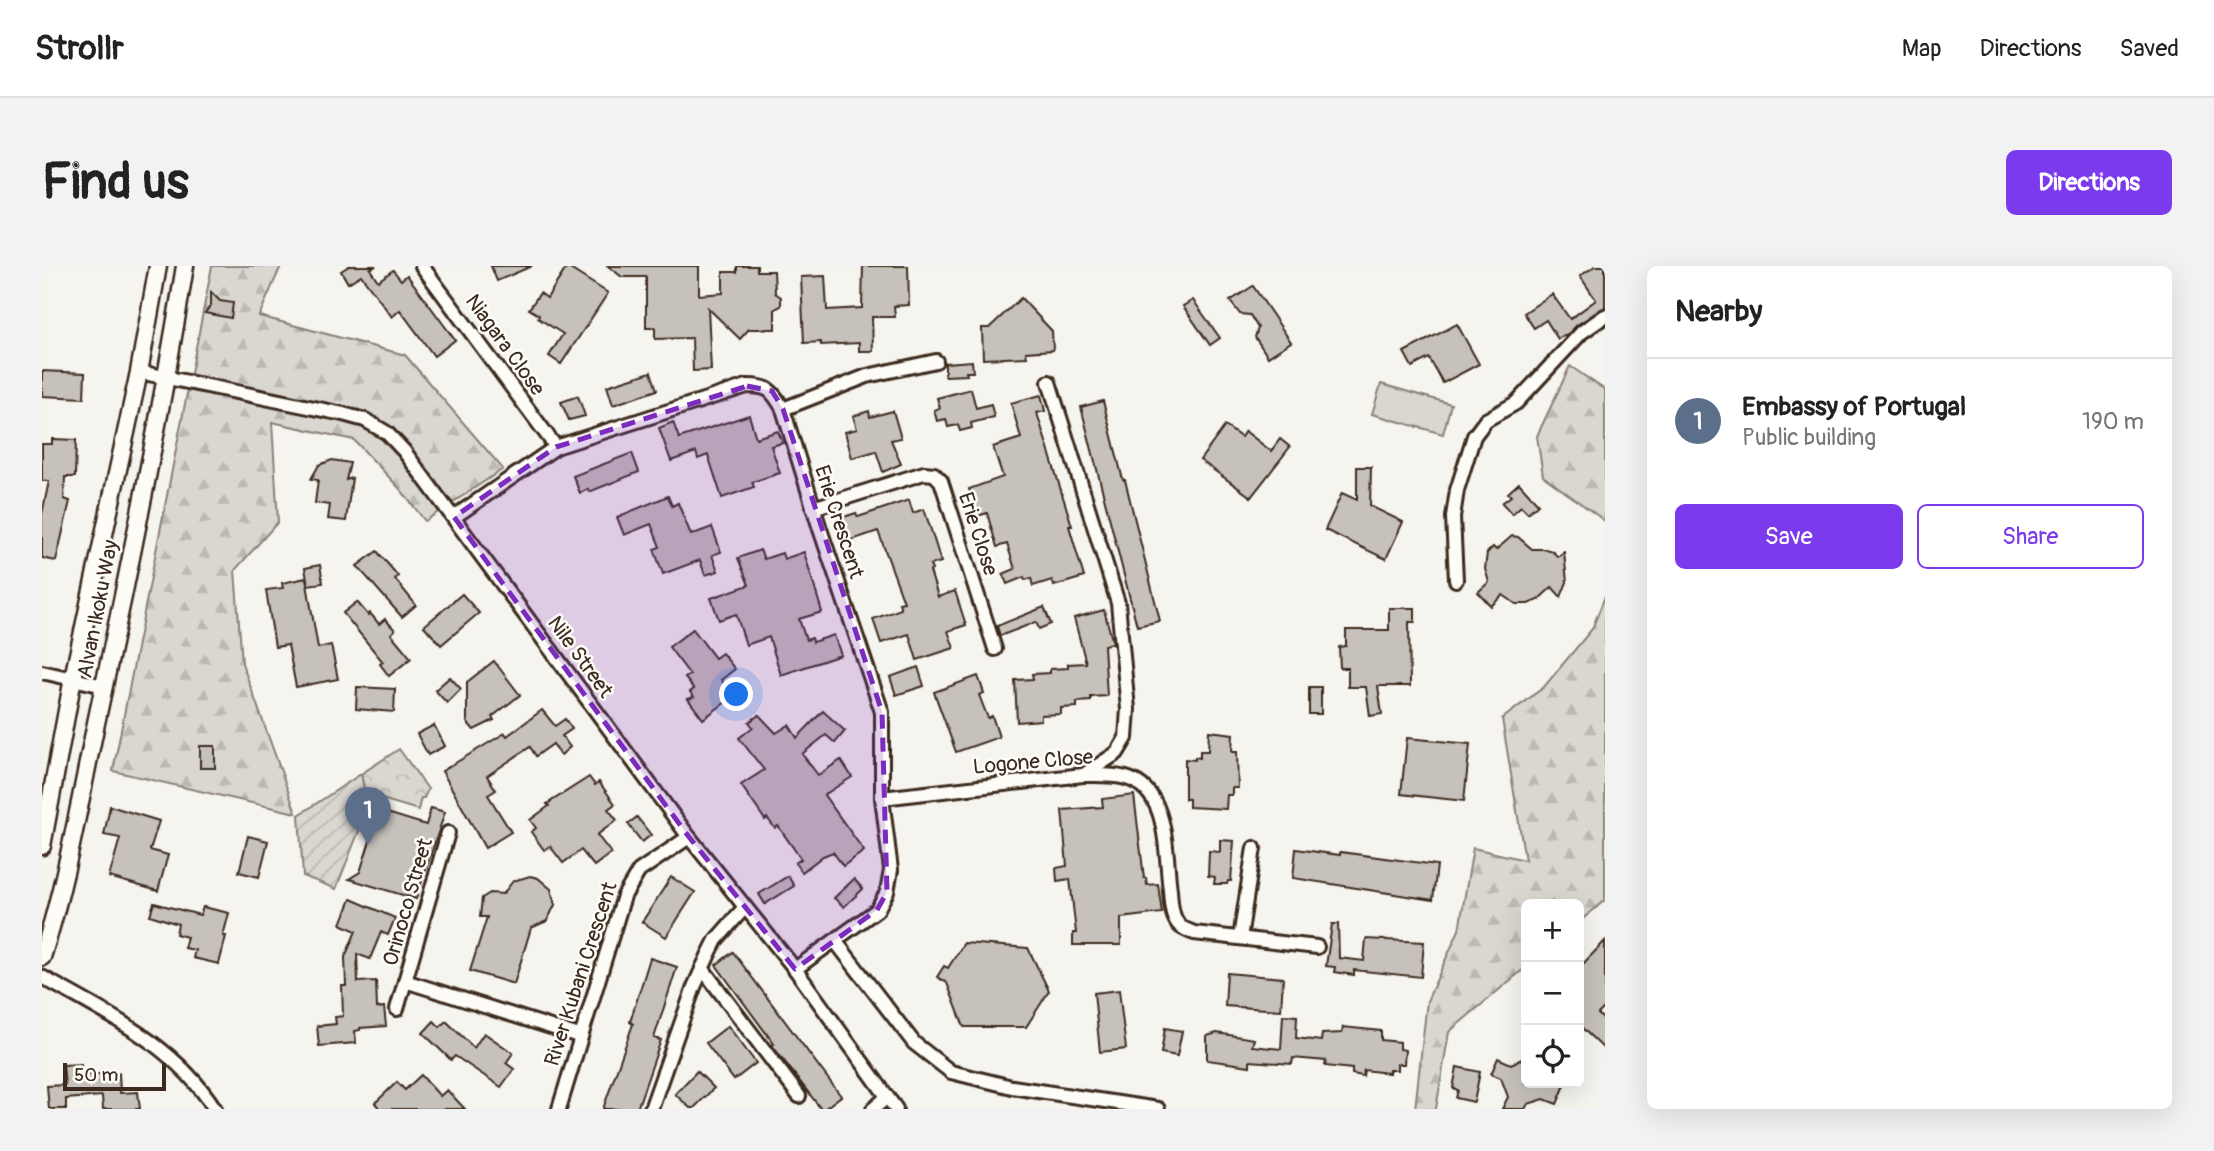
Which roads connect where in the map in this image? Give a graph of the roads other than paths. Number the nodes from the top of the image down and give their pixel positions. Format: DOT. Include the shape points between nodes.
graph roads {
  1 [pos="158,266"];
  2 [pos="185,266"];
  3 [pos="422,266"];
  4 [pos="1605,316"];
  5 [pos="936,361"];
  6 [pos="139,372"];
  7 [pos="167,377"];
  8 [pos="1048,382"];
  9 [pos="782,409"];
  10 [pos="556,447"];
  11 [pos="813,508"];
  12 [pos="454,517"];
  13 [pos="1456,580"];
  14 [pos="995,649"];
  15 [pos="42,671"];
  16 [pos="73,678"];
  17 [pos="104,686"];
  18 [pos="1083,775"];
  19 [pos="882,797"];
  20 [pos="448,833"];
  21 [pos="689,837"];
  22 [pos="42,846"];
  23 [pos="1254,848"];
  24 [pos="745,907"];
  25 [pos="1240,938"];
  26 [pos="835,942"];
  27 [pos="1317,947"];
  28 [pos="42,957"];
  29 [pos="702,968"];
  30 [pos="795,969"];
  31 [pos="42,977"];
  32 [pos="405,981"];
  33 [pos="397,1009"];
  34 [pos="579,1036"];
  35 [pos="799,1096"];
  36 [pos="886,1098"];
  37 [pos="215,1109"];
  38 [pos="559,1109"];
  39 [pos="651,1109"];
  40 [pos="873,1109"];
  41 [pos="896,1109"];
  42 [pos="1158,1109"];
  1 -- 6 [label="street, Alvan Ikoku Way"];
  2 -- 7 [label="street, Alvan Ikoku Way"];
  3 -- 10 [label="street, Niagara Close"];
  4 -- 13 [label="street" via="1582,332 1516,403 1486,421 1474,436 1453,517"];
  5 -- 9 [label="street" via="867,376"];
  6 -- 7 [label="street, Nile Street"];
  6 -- 16 [label="street, Alvan Ikoku Way"];
  7 -- 12 [label="street, Nile Street" via="365,421 387,433 404,451"];
  7 -- 17 [label="street, Alvan Ikoku Way"];
  8 -- 18 [label="street" via="1118,603 1129,720 1117,753"];
  9 -- 10 [label="street, Erie Crescent" via="772,391 747,386"];
  9 -- 11 [label="street, Erie Crescent"];
  10 -- 12 [label="street, Erie Crescent"];
  11 -- 14 [label="street, Erie Close" via="924,473 934,474 941,481"];
  11 -- 19 [label="street, Erie Crescent" via="882,712"];
  12 -- 21 [label="street, Nile Street"];
  15 -- 16 [label="street"];
  16 -- 17 [label="street"];
  16 -- 22 [label="street, Alvan Ikoku Way"];
  17 -- 28 [label="street, Alvan Ikoku Way" via="59,904"];
  18 -- 19 [label="street, Logone Close"];
  18 -- 25 [label="street, Logone Close" via="1129,778 1155,800 1172,912 1180,927"];
  19 -- 26 [label="street, Erie Crescent" via="891,870 887,892 877,910"];
  20 -- 32 [label="street, Orinoco Street"];
  21 -- 24 [label="street, Nile Street"];
  21 -- 34 [label="street, River Kubani Crescent" via="633,879"];
  23 -- 25 [label="street"];
  24 -- 29 [label="street" via="716,940"];
  24 -- 30 [label="street, Nile Street"];
  25 -- 27 [label="street, Logone Close"];
  26 -- 30 [label="street, Erie Crescent"];
  26 -- 42 [label="street" via="914,1043 951,1072 1012,1087"];
  29 -- 35 [label="street"];
  29 -- 39 [label="street"];
  30 -- 36 [label="street, Nile Street"];
  31 -- 37 [label="street" via="147,1037 199,1084"];
  32 -- 33 [label="street, Orinoco Street"];
  32 -- 34 [label="street, Orinoco Street"];
  34 -- 38 [label="street, River Kubani Crescent"];
  36 -- 40 [label="street"];
  36 -- 41 [label="street, Nile Street"];
}
